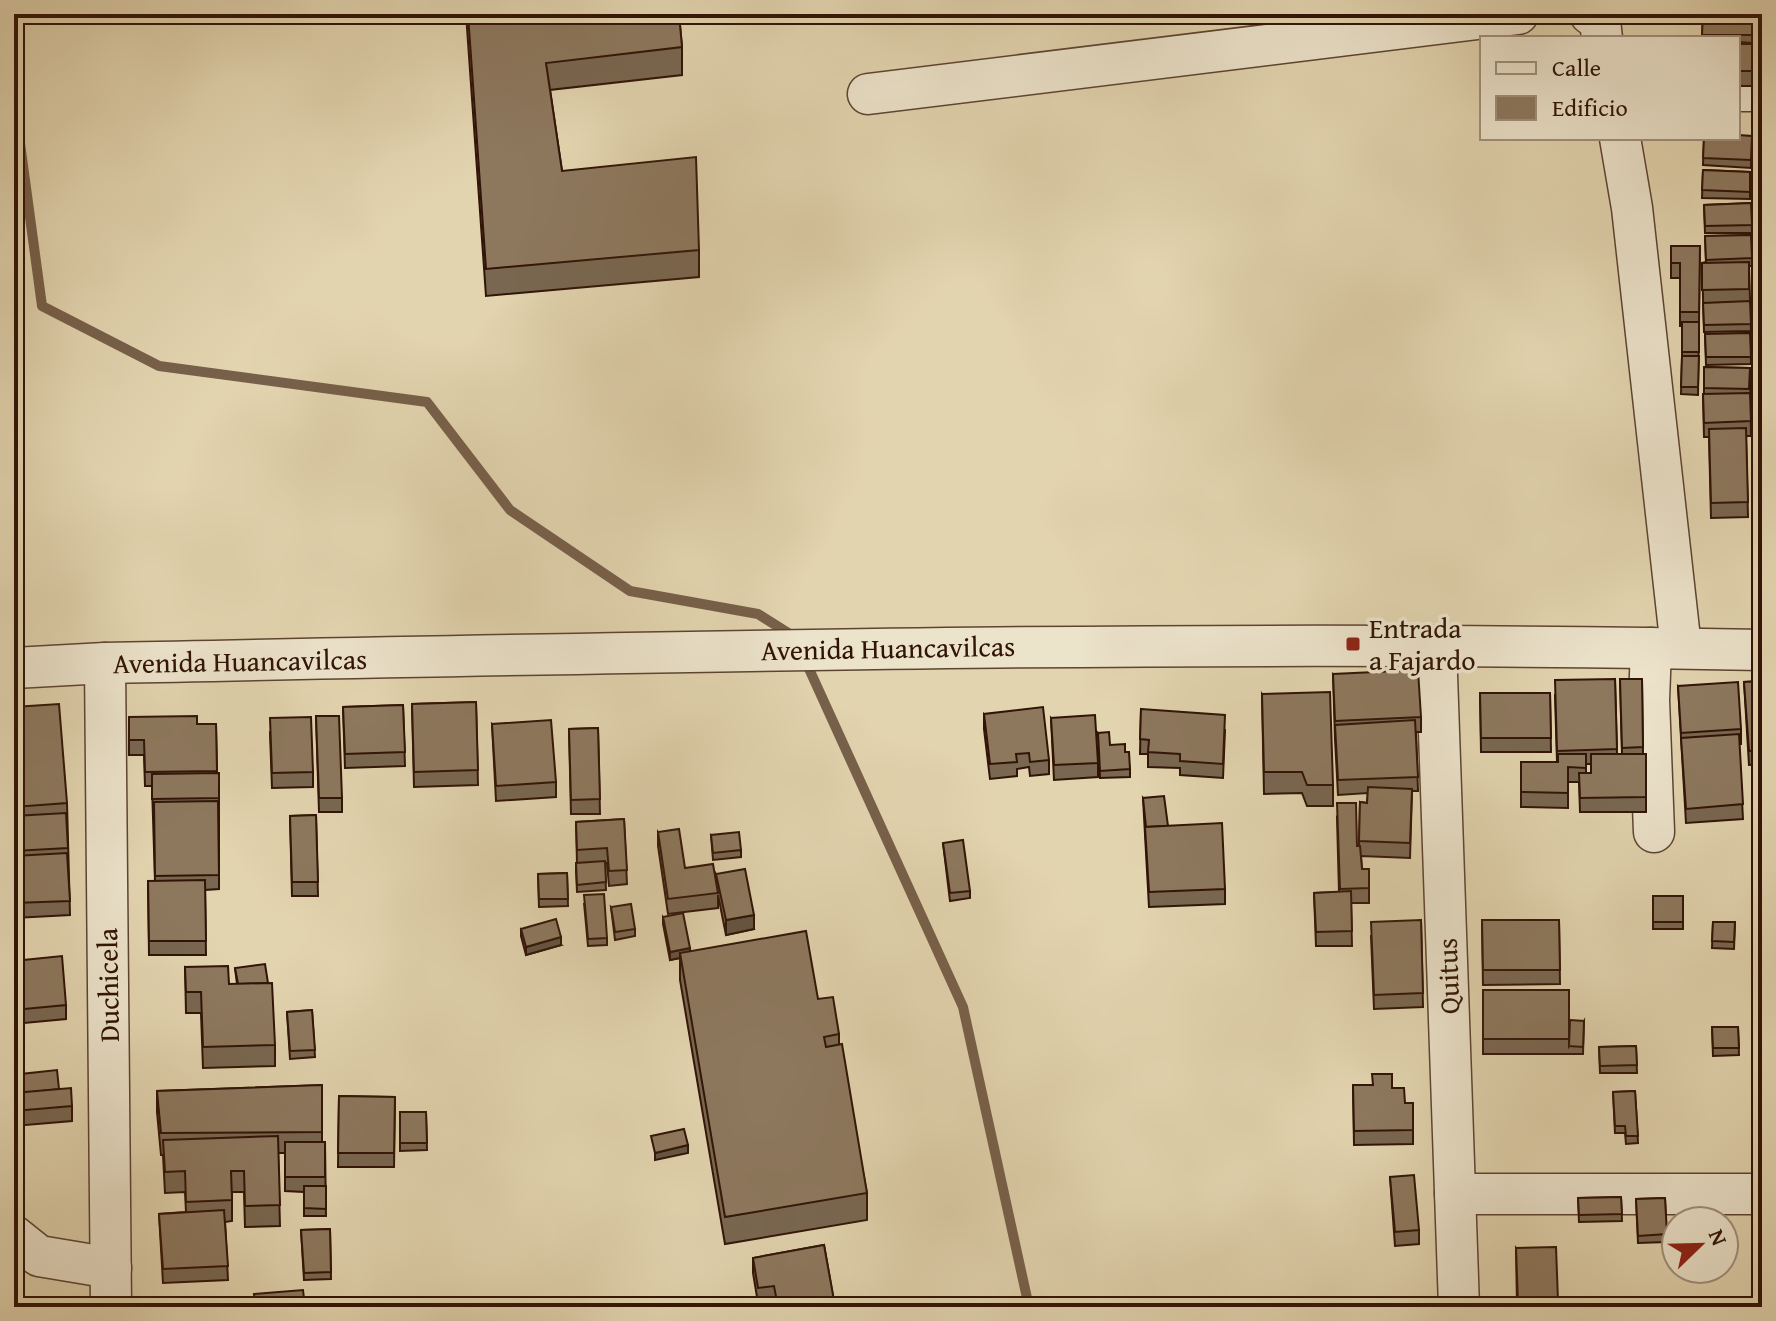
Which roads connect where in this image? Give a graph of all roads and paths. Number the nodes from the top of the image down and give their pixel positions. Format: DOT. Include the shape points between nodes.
graph roads {
  1 [pos="1518,14"];
  2 [pos="1590,14"];
  3 [pos="1602,36"];
  4 [pos="1740,91"];
  5 [pos="1762,91"];
  6 [pos="868,94"];
  7 [pos="1620,140"];
  8 [pos="1436,646"];
  9 [pos="1666,648"];
  10 [pos="1762,650"];
  11 [pos="105,663"];
  12 [pos="14,668"];
  13 [pos="1654,832"];
  14 [pos="1455,1194"];
  15 [pos="1762,1194"];
  16 [pos="22,1256"];
  17 [pos="111,1268"];
  18 [pos="111,1307"];
  19 [pos="1459,1307"];
  1 -- 6 [label="street"];
  2 -- 3 [label="street" via="1600,21"];
  4 -- 5 [label="street"];
  7 -- 9 [label="street" via="1632,208"];
  8 -- 9 [label="street, Avenida Huancavilcas"];
  8 -- 11 [label="street, Avenida Huancavilcas" via="830,648"];
  8 -- 14 [label="street, Quitus"];
  9 -- 10 [label="street, Avenida Huancavilcas"];
  9 -- 13 [label="street" via="1649,700"];
  11 -- 12 [label="street, Avenida Huancavilcas"];
  11 -- 17 [label="street, Duchicela"];
  14 -- 15 [label="street"];
  14 -- 19 [label="street, Quitus"];
  16 -- 17 [label="street"];
  17 -- 18 [label="street, Duchicela"];
}
